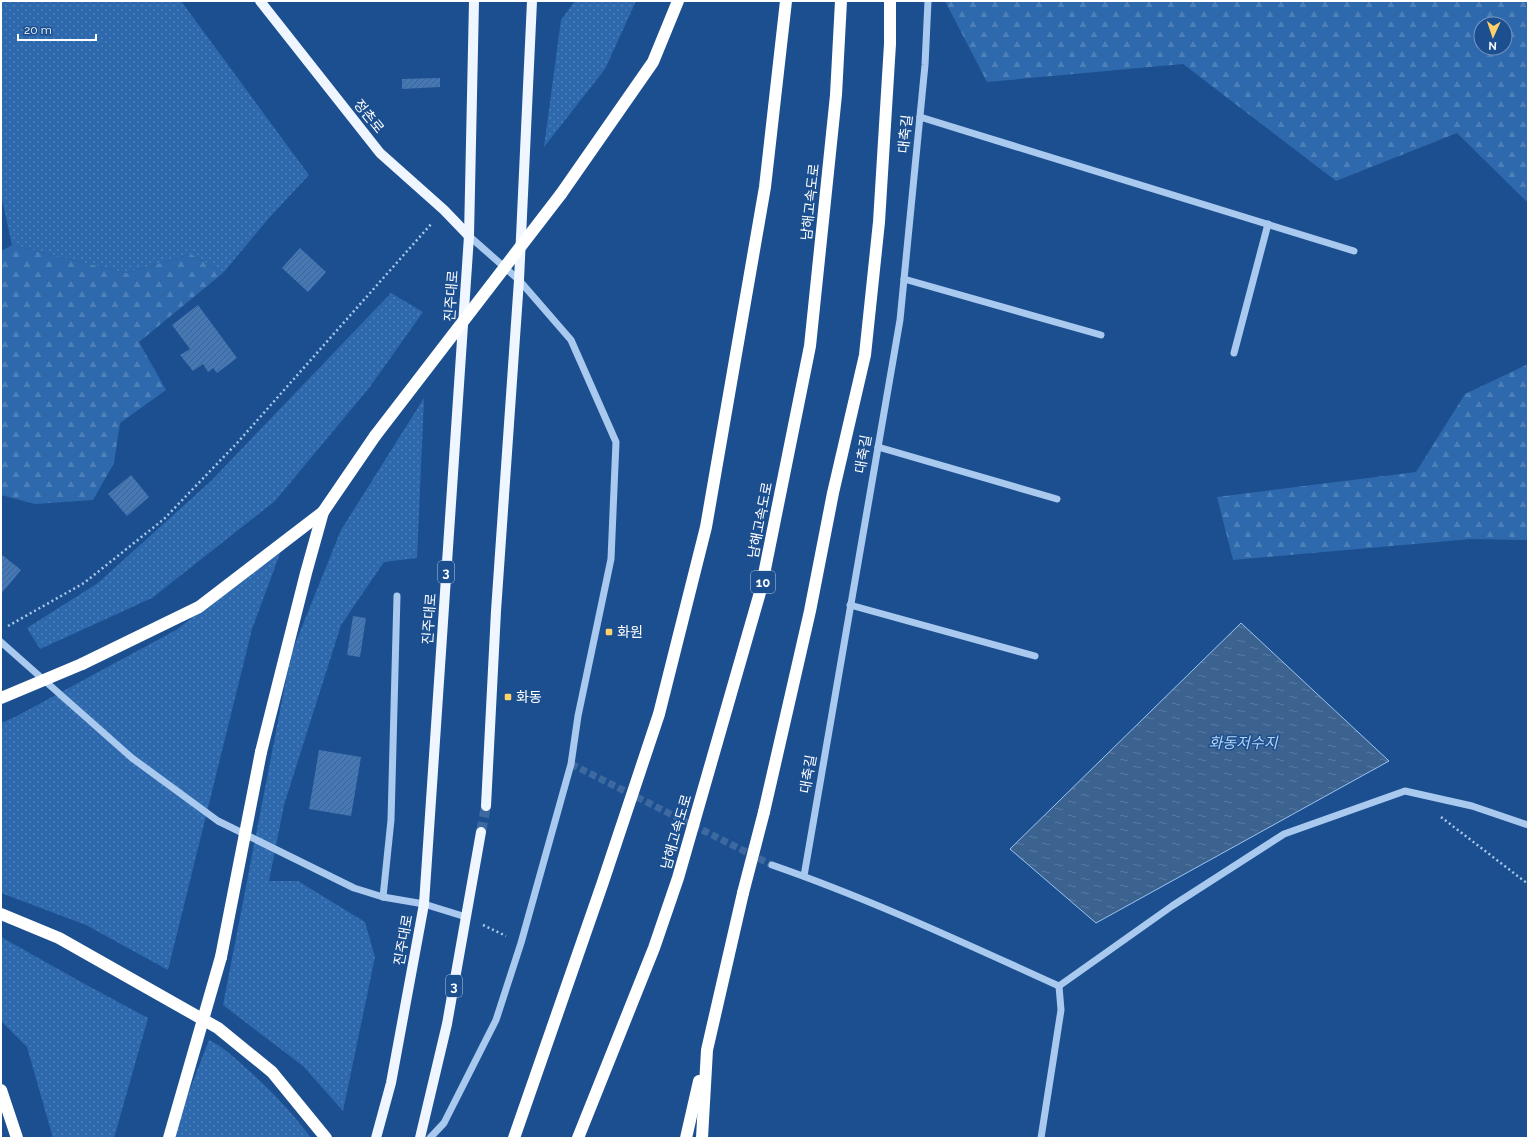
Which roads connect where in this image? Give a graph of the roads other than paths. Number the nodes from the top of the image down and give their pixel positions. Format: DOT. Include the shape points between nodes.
graph roads {
  1 [pos="260,1"];
  2 [pos="474,1"];
  3 [pos="532,1"];
  4 [pos="678,1"];
  5 [pos="786,1"];
  6 [pos="841,1"];
  7 [pos="890,1"];
  8 [pos="928,1"];
  9 [pos="920,117"];
  10 [pos="1268,224"];
  11 [pos="469,236"];
  12 [pos="1354,251"];
  13 [pos="904,279"];
  14 [pos="519,280"];
  15 [pos="1101,335"];
  16 [pos="1234,353"];
  17 [pos="878,447"];
  18 [pos="1057,499"];
  19 [pos="323,512"];
  20 [pos="397,596"];
  21 [pos="850,605"];
  22 [pos="1,642"];
  23 [pos="1034,656"];
  24 [pos="1,698"];
  25 [pos="486,806"];
  26 [pos="1528,825"];
  27 [pos="481,832"];
  28 [pos="772,865"];
  29 [pos="804,876"];
  30 [pos="383,897"];
  31 [pos="424,904"];
  32 [pos="1,914"];
  33 [pos="466,917"];
  34 [pos="1059,986"];
  35 [pos="706,1050"];
  36 [pos="1,1090"];
  37 [pos="17,1138"];
  38 [pos="169,1138"];
  39 [pos="326,1138"];
  40 [pos="376,1138"];
  41 [pos="420,1138"];
  42 [pos="430,1138"];
  43 [pos="514,1138"];
  44 [pos="578,1138"];
  45 [pos="686,1138"];
  46 [pos="702,1138"];
  47 [pos="1041,1138"];
  1 -- 11 [label="main road, 정촌로" via="380,153"];
  2 -- 11 [label="main road, 진주대로 / 3"];
  3 -- 14 [label="main road"];
  4 -- 19 [label="highway, bridge" via="652,62 560,194 375,436"];
  5 -- 43 [label="highway" via="765,187 706,527 659,714"];
  6 -- 44 [label="highway, 남해고속도로 / 10" via="836,95 810,346 761,589 678,878 654,948"];
  7 -- 35 [label="highway, bridge" via="890,44 879,222 865,355 833,493 810,611"];
  8 -- 9 [label="street, 대축길"];
  9 -- 10 [label="street"];
  9 -- 13 [label="street, 대축길"];
  10 -- 12 [label="street"];
  10 -- 16 [label="street"];
  11 -- 14 [label="street"];
  11 -- 31 [label="main road, 진주대로 / 3"];
  13 -- 15 [label="street"];
  13 -- 17 [label="street, 대축길" via="900,320"];
  14 -- 25 [label="main road"];
  14 -- 42 [label="street" via="572,340 616,442 611,559 578,716 571,764 521,943 496,1020 444,1123"];
  17 -- 18 [label="street"];
  17 -- 21 [label="street, 대축길"];
  19 -- 24 [label="highway, bridge" via="199,607 82,664"];
  19 -- 38 [label="highway, bridge" via="262,752 221,957"];
  20 -- 30 [label="street" via="390,820"];
  21 -- 23 [label="street"];
  21 -- 29 [label="street, 대축길"];
  22 -- 30 [label="street" via="132,758 218,821 354,888"];
  26 -- 34 [label="street" via="1472,806 1405,791 1284,834 1172,906"];
  27 -- 33 [label="main road, 3"];
  28 -- 29 [label="street"];
  29 -- 34 [label="street" via="901,915"];
  30 -- 31 [label="street"];
  31 -- 33 [label="street"];
  31 -- 40 [label="main road, 진주대로 / 3" via="391,1084"];
  32 -- 39 [label="highway, bridge" via="60,938 218,1028 272,1072"];
  33 -- 41 [label="main road, 3" via="447,1024"];
  34 -- 47 [label="street" via="1061,1010"];
  35 -- 45 [label="highway"];
  35 -- 46 [label="highway"];
  36 -- 37 [label="highway"];
}
